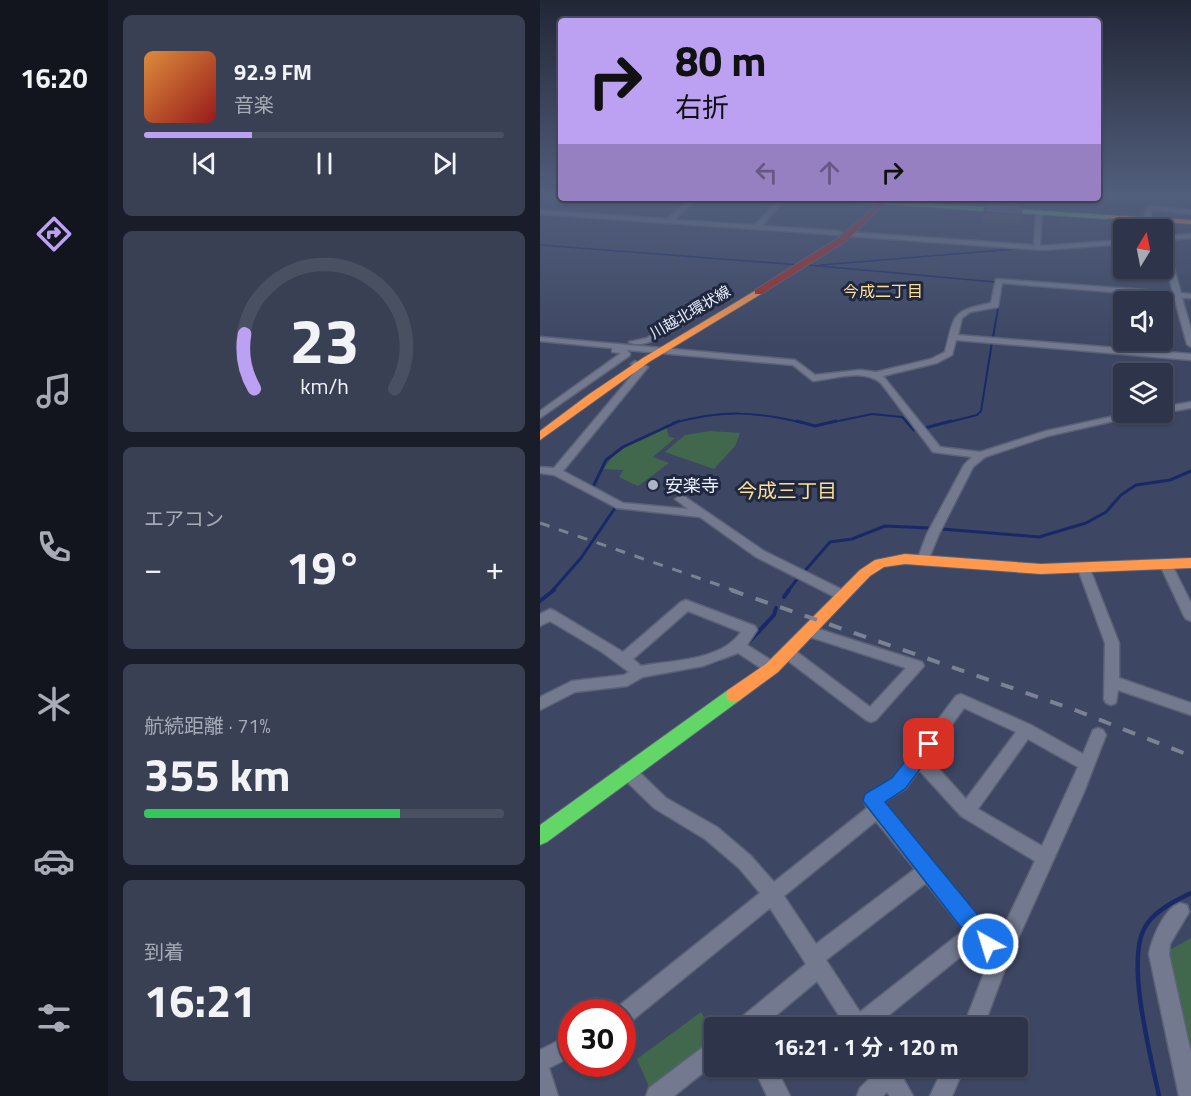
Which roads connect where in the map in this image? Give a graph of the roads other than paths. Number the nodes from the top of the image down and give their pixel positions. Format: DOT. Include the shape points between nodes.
graph roads {
  1 [pos="828,245"];
  2 [pos="1011,245"];
  3 [pos="1069,245"];
  4 [pos="1037,247"];
  5 [pos="1173,276"];
  6 [pos="1178,295"];
  7 [pos="1191,296"];
  8 [pos="686,319"];
  9 [pos="954,337"];
  10 [pos="540,339"];
  11 [pos="1191,344"];
  12 [pos="604,345"];
  13 [pos="653,349"];
  14 [pos="1191,357"];
  15 [pos="635,364"];
  16 [pos="876,375"];
  17 [pos="1191,405"];
  18 [pos="1173,408"];
  19 [pos="561,414"];
  20 [pos="540,415"];
  21 [pos="1113,420"];
  22 [pos="540,426"];
  23 [pos="540,437"];
  24 [pos="981,455"];
  25 [pos="540,470"];
  26 [pos="556,472"];
  27 [pos="681,500"];
  28 [pos="703,513"];
  29 [pos="923,560"];
  30 [pos="1191,563"];
  31 [pos="1166,565"];
  32 [pos="1084,568"];
  33 [pos="843,595"];
  34 [pos="544,614"];
  35 [pos="1191,616"];
  36 [pos="809,631"];
  37 [pos="739,646"];
  38 [pos="788,653"];
  39 [pos="624,659"];
  40 [pos="772,668"];
  41 [pos="639,672"];
  42 [pos="1112,682"];
  43 [pos="1111,699"];
  44 [pos="540,704"];
  45 [pos="1191,709"];
  46 [pos="1026,730"];
  47 [pos="1098,735"];
  48 [pos="918,759"];
  49 [pos="1087,764"];
  50 [pos="627,771"];
  51 [pos="877,810"];
  52 [pos="967,811"];
  53 [pos="540,836"];
  54 [pos="1045,857"];
  55 [pos="927,871"];
  56 [pos="772,894"];
  57 [pos="1180,912"];
  58 [pos="977,931"];
  59 [pos="999,958"];
  60 [pos="815,963"];
  61 [pos="636,1005"];
  62 [pos="756,1017"];
  63 [pos="852,1017"];
  64 [pos="871,1017"];
  65 [pos="977,1017"];
  66 [pos="558,1051"];
  67 [pos="704,1059"];
  68 [pos="540,1061"];
  69 [pos="540,1072"];
  70 [pos="769,1077"];
  71 [pos="881,1077"];
  72 [pos="889,1077"];
  73 [pos="950,1077"];
  74 [pos="659,1095"];
  75 [pos="548,1096"];
  76 [pos="779,1096"];
  77 [pos="868,1096"];
  78 [pos="902,1096"];
  79 [pos="941,1096"];
  80 [pos="1190,1096"];
  1 -- 13 [label="street, 川越北環状線" via="785,277"];
  2 -- 4 [label="street"];
  3 -- 4 [label="street"];
  5 -- 6 [label="street"];
  6 -- 7 [label="street"];
  6 -- 9 [label="street" via="999,281 994,305 960,314"];
  6 -- 11 [label="street"];
  8 -- 12 [label="street" via="649,340"];
  9 -- 14 [label="street"];
  9 -- 16 [label="street" via="951,351 940,359"];
  10 -- 12 [label="street"];
  12 -- 13 [label="street"];
  12 -- 20 [label="street" via="605,349 626,354"];
  13 -- 15 [label="street, 川越北環状線"];
  13 -- 16 [label="street" via="795,363 813,378"];
  13 -- 19 [label="street, 川越北環状線"];
  15 -- 19 [label="street, 川越北環状線"];
  15 -- 26 [label="street" via="644,367"];
  16 -- 24 [label="street" via="937,450"];
  17 -- 18 [label="street"];
  19 -- 22 [label="street, 川越北環状線"];
  19 -- 23 [label="street, 川越北環状線"];
  21 -- 24 [label="street" via="1046,434"];
  24 -- 29 [label="street" via="969,465"];
  25 -- 26 [label="street"];
  26 -- 28 [label="street" via="613,504"];
  27 -- 28 [label="street"];
  28 -- 33 [label="street" via="759,554"];
  29 -- 32 [label="street" via="1041,569"];
  29 -- 33 [label="street" via="880,563"];
  30 -- 31 [label="street"];
  31 -- 32 [label="street"];
  31 -- 35 [label="street"];
  32 -- 42 [label="street" via="1109,631"];
  33 -- 36 [label="street"];
  34 -- 39 [label="street"];
  36 -- 38 [label="street"];
  36 -- 38 [label="street" via="917,666 871,716"];
  37 -- 39 [label="street" via="750,630 686,604"];
  37 -- 40 [label="street"];
  37 -- 41 [label="street" via="704,661"];
  38 -- 40 [label="street"];
  39 -- 41 [label="street"];
  40 -- 50 [label="street"];
  41 -- 44 [label="street" via="627,680 572,687"];
  42 -- 43 [label="street"];
  42 -- 45 [label="street"];
  46 -- 48 [label="street" via="961,700"];
  46 -- 49 [label="street"];
  46 -- 52 [label="street"];
  47 -- 49 [label="street"];
  48 -- 51 [label="street" via="899,784 872,801"];
  48 -- 52 [label="street"];
  49 -- 54 [label="street"];
  50 -- 53 [label="street"];
  50 -- 56 [label="street" via="660,803 711,833 745,862"];
  51 -- 55 [label="street"];
  51 -- 56 [label="street"];
  52 -- 54 [label="street"];
  54 -- 59 [label="street"];
  55 -- 58 [label="street"];
  55 -- 60 [label="street"];
  56 -- 60 [label="street"];
  56 -- 61 [label="street"];
  57 -- 80 [label="street" via="1161,941 1159,954"];
  58 -- 59 [label="street"];
  58 -- 64 [label="street"];
  59 -- 65 [label="street"];
  60 -- 62 [label="street"];
  60 -- 63 [label="street"];
  66 -- 68 [label="street"];
  67 -- 74 [label="street"];
  69 -- 75 [label="street"];
  70 -- 76 [label="street"];
  71 -- 77 [label="street"];
  72 -- 78 [label="street"];
  73 -- 79 [label="street"];
}
